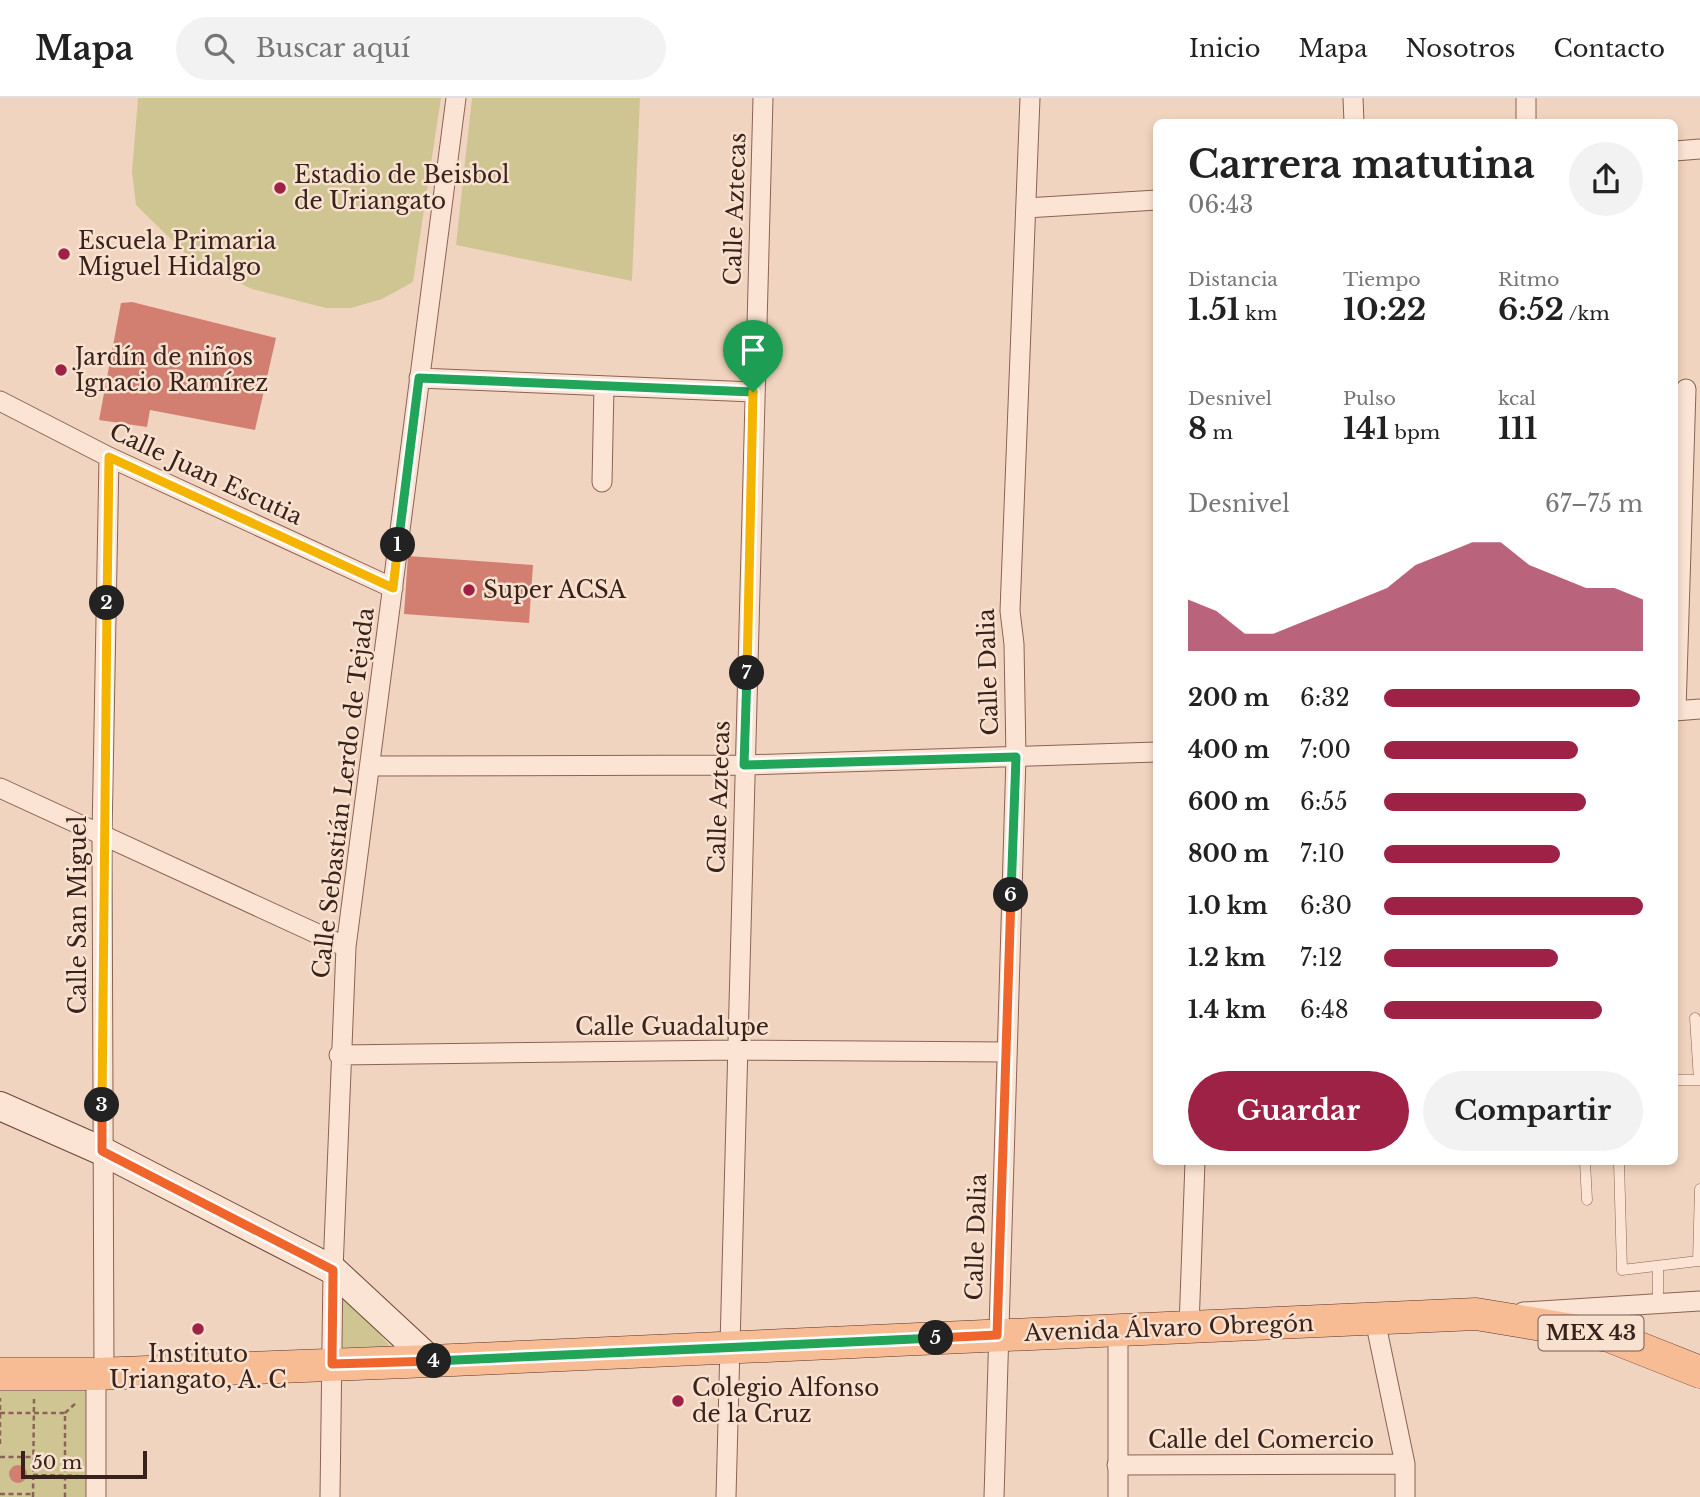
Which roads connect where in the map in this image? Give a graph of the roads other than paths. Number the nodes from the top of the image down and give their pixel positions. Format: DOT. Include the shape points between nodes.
graph roads {
  1 [pos="456,98"];
  2 [pos="763,98"];
  3 [pos="1030,98"];
  4 [pos="1353,98"];
  5 [pos="1526,98"];
  6 [pos="1354,119"];
  7 [pos="1526,119"];
  8 [pos="1700,149"];
  9 [pos="1678,151"];
  10 [pos="1153,200"];
  11 [pos="1026,208"];
  12 [pos="419,378"];
  13 [pos="604,386"];
  14 [pos="1687,389"];
  15 [pos="753,392"];
  16 [pos="0,401"];
  17 [pos="109,457"];
  18 [pos="602,482"];
  19 [pos="393,588"];
  20 [pos="1678,630"];
  21 [pos="1700,709"];
  22 [pos="1678,711"];
  23 [pos="1153,752"];
  24 [pos="1016,757"];
  25 [pos="744,765"];
  26 [pos="370,766"];
  27 [pos="0,788"];
  28 [pos="102,836"];
  29 [pos="346,947"];
  30 [pos="1695,1018"];
  31 [pos="736,1050"];
  32 [pos="1006,1052"];
  33 [pos="339,1055"];
  34 [pos="1678,1080"];
  35 [pos="1699,1080"];
  36 [pos="0,1106"];
  37 [pos="102,1151"];
  38 [pos="1195,1165"];
  39 [pos="1586,1165"];
  40 [pos="1619,1165"];
  41 [pos="1700,1189"];
  42 [pos="1587,1200"];
  43 [pos="1658,1268"];
  44 [pos="333,1270"];
  45 [pos="1700,1301"];
  46 [pos="1658,1304"];
  47 [pos="1476,1314"];
  48 [pos="1375,1320"];
  49 [pos="1189,1326"];
  50 [pos="1118,1331"];
  51 [pos="997,1335"];
  52 [pos="728,1347"];
  53 [pos="431,1362"];
  54 [pos="332,1364"];
  55 [pos="1700,1372"];
  56 [pos="0,1374"];
  57 [pos="95,1381"];
  58 [pos="1405,1464"];
  59 [pos="1118,1465"];
  60 [pos="96,1497"];
  61 [pos="330,1497"];
  62 [pos="726,1497"];
  63 [pos="995,1497"];
  64 [pos="1118,1497"];
  65 [pos="1405,1497"];
  1 -- 12 [label="street, Calle Sebastián Lerdo de Tejada"];
  2 -- 15 [label="street, Calle Aztecas"];
  3 -- 11 [label="street, Calle Dalia"];
  4 -- 6 [label="street"];
  5 -- 7 [label="street"];
  8 -- 9 [label="street"];
  10 -- 11 [label="street"];
  11 -- 24 [label="street, Calle Dalia" via="1010,611"];
  12 -- 13 [label="street"];
  12 -- 19 [label="street, Calle Sebastián Lerdo de Tejada"];
  13 -- 15 [label="street"];
  13 -- 18 [label="street"];
  14 -- 20 [label="street"];
  15 -- 25 [label="street, Calle Aztecas"];
  16 -- 17 [label="street, Calle Juan Escutia"];
  17 -- 19 [label="street, Calle Juan Escutia"];
  17 -- 28 [label="street, Calle San Miguel"];
  19 -- 26 [label="street, Calle Sebastián Lerdo de Tejada"];
  21 -- 22 [label="street"];
  23 -- 24 [label="street"];
  24 -- 25 [label="street"];
  24 -- 32 [label="street, Calle Dalia"];
  25 -- 26 [label="street"];
  25 -- 31 [label="street, Calle Aztecas"];
  26 -- 29 [label="street, Calle Sebastián Lerdo de Tejada"];
  27 -- 28 [label="street"];
  28 -- 29 [label="street"];
  28 -- 37 [label="street, Calle San Miguel"];
  29 -- 33 [label="street, Calle Sebastián Lerdo de Tejada"];
  30 -- 35 [label="lane"];
  31 -- 32 [label="street, Calle Guadalupe"];
  31 -- 33 [label="street, Calle Guadalupe"];
  31 -- 52 [label="street, Calle Aztecas"];
  32 -- 51 [label="street, Calle Dalia"];
  33 -- 44 [label="street, Calle Sebastián Lerdo de Tejada"];
  34 -- 35 [label="lane"];
  36 -- 37 [label="street"];
  37 -- 44 [label="street"];
  37 -- 57 [label="street, Calle San Miguel"];
  38 -- 49 [label="street"];
  39 -- 42 [label="lane"];
  40 -- 43 [label="lane" via="1622,1270"];
  41 -- 43 [label="lane" via="1698,1261"];
  43 -- 46 [label="lane"];
  44 -- 53 [label="street"];
  44 -- 54 [label="street, Calle Sebastián Lerdo de Tejada"];
  45 -- 46 [label="street"];
  46 -- 47 [label="street"];
  47 -- 48 [label="main road, Avenida Álvaro Obregón / MEX 43"];
  47 -- 55 [label="main road, Avenida Álvaro Obregón / MEX 43" via="1609,1336"];
  48 -- 49 [label="main road, Avenida Álvaro Obregón / MEX 43"];
  48 -- 58 [label="street"];
  49 -- 50 [label="main road, Avenida Álvaro Obregón / MEX 43"];
  50 -- 51 [label="main road, Avenida Álvaro Obregón / MEX 43"];
  50 -- 59 [label="street"];
  51 -- 52 [label="main road, Avenida Álvaro Obregón / MEX 43"];
  51 -- 63 [label="street, Calle Dalia"];
  52 -- 53 [label="main road, Avenida Álvaro Obregón / MEX 43"];
  52 -- 62 [label="street, Calle Aztecas"];
  53 -- 54 [label="main road, Avenida Álvaro Obregón / MEX 43"];
  54 -- 57 [label="main road, Avenida Álvaro Obregón / MEX 43"];
  54 -- 61 [label="street, Calle Sebastián Lerdo de Tejada"];
  56 -- 57 [label="main road, Avenida Álvaro Obregón / MEX 43"];
  57 -- 60 [label="street, Calle San Miguel"];
  58 -- 59 [label="street, Calle del Comercio"];
  58 -- 65 [label="street"];
  59 -- 64 [label="street"];
}
